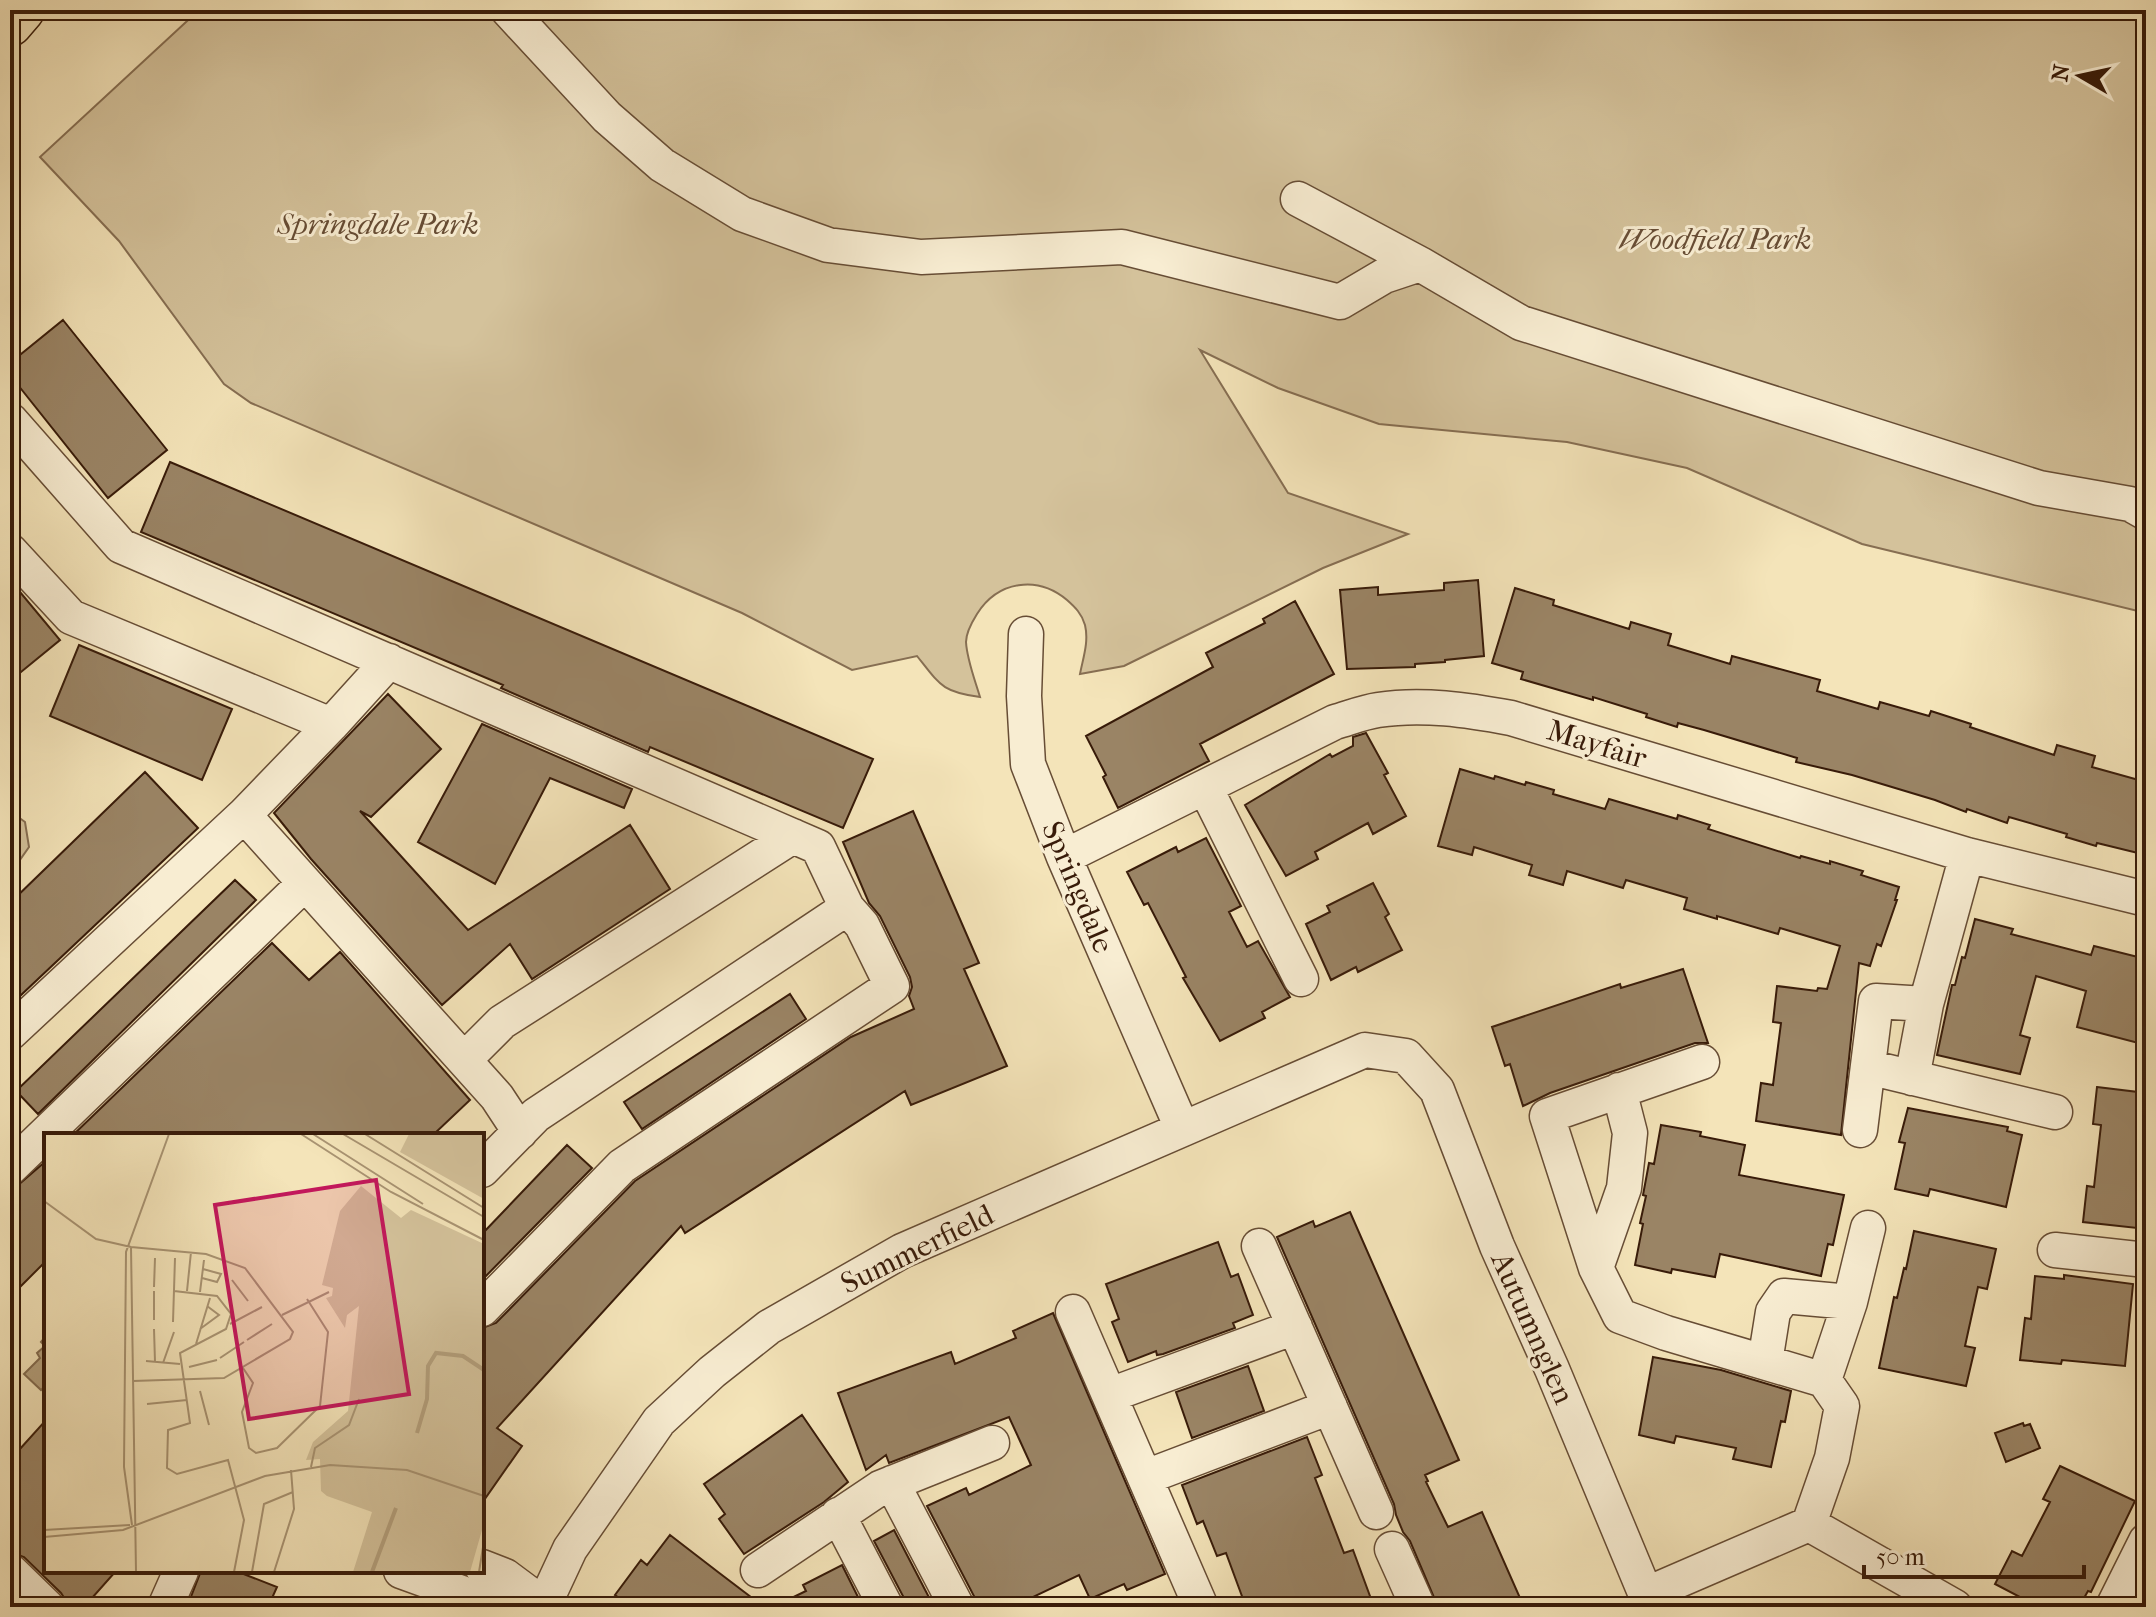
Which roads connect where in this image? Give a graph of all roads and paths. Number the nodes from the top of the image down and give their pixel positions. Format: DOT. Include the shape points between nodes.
graph roads {
  1 [pos="22,10"];
  2 [pos="508,10"];
  3 [pos="10,24"];
  4 [pos="1298,199"];
  5 [pos="1420,264"];
  6 [pos="10,420"];
  7 [pos="2138,508"];
  8 [pos="10,551"];
  9 [pos="1026,634"];
  10 [pos="389,661"];
  11 [pos="331,725"];
  12 [pos="1206,789"];
  13 [pos="244,815"];
  14 [pos="793,836"];
  15 [pos="1967,855"];
  16 [pos="1064,857"];
  17 [pos="305,883"];
  18 [pos="2146,899"];
  19 [pos="847,908"];
  20 [pos="1301,979"];
  21 [pos="1926,1004"];
  22 [pos="10,1033"];
  23 [pos="1406,1056"];
  24 [pos="464,1060"];
  25 [pos="1702,1062"];
  26 [pos="1868,1067"];
  27 [pos="1912,1078"];
  28 [pos="1619,1090"];
  29 [pos="2055,1112"];
  30 [pos="1182,1128"];
  31 [pos="1860,1130"];
  32 [pos="520,1132"];
  33 [pos="46,1133"];
  34 [pos="44,1135"];
  35 [pos="10,1168"];
  36 [pos="484,1168"];
  37 [pos="1868,1228"];
  38 [pos="1259,1246"];
  39 [pos="2055,1250"];
  40 [pos="2146,1260"];
  41 [pos="1596,1268"];
  42 [pos="1850,1302"];
  43 [pos="484,1307"];
  44 [pos="1073,1312"];
  45 [pos="1295,1327"];
  46 [pos="1765,1362"];
  47 [pos="1824,1380"];
  48 [pos="1110,1395"];
  49 [pos="1330,1407"];
  50 [pos="992,1443"];
  51 [pos="1146,1477"];
  52 [pos="892,1483"];
  53 [pos="1376,1512"];
  54 [pos="838,1515"];
  55 [pos="1809,1524"];
  56 [pos="2146,1541"];
  57 [pos="1392,1549"];
  58 [pos="484,1568"];
  59 [pos="758,1570"];
  60 [pos="10,1571"];
  61 [pos="180,1573"];
  62 [pos="407,1573"];
  63 [pos="1919,1597"];
  64 [pos="1649,1601"];
  65 [pos="544,1606"];
  66 [pos="47,1607"];
  67 [pos="165,1607"];
  68 [pos="886,1607"];
  69 [pos="957,1607"];
  70 [pos="1201,1607"];
  71 [pos="1418,1607"];
  72 [pos="1955,1607"];
  73 [pos="2113,1607"];
  1 -- 3 [label="highway"];
  2 -- 5 [label="street" via="607,117 662,165 742,214 828,245 921,257 1122,247 1340,302 1384,276"];
  4 -- 5 [label="street"];
  5 -- 7 [label="street" via="1521,323 2039,488"];
  6 -- 10 [label="street" via="121,546"];
  8 -- 11 [label="street" via="71,617"];
  9 -- 16 [label="street, Springdale" via="1028,764"];
  10 -- 11 [label="street"];
  10 -- 14 [label="street"];
  11 -- 13 [label="street"];
  12 -- 15 [label="street, Mayfair" via="1335,722 1377,710 1423,707 1511,718"];
  12 -- 16 [label="street, Mayfair"];
  12 -- 20 [label="street"];
  13 -- 17 [label="street"];
  13 -- 22 [label="street"];
  14 -- 19 [label="street" via="818,847"];
  14 -- 24 [label="street" via="502,1022"];
  15 -- 18 [label="street, Mayfair"];
  15 -- 21 [label="street"];
  16 -- 30 [label="street, Springdale"];
  17 -- 24 [label="street"];
  17 -- 33 [label="street"];
  19 -- 32 [label="street" via="536,1115"];
  19 -- 43 [label="street" via="862,925 892,986 622,1166"];
  21 -- 26 [label="street" via="1876,1001"];
  21 -- 27 [label="street"];
  23 -- 30 [label="street, Summerfield" via="1365,1050"];
  23 -- 64 [label="street, Autumnglen" via="1437,1090 1497,1246"];
  24 -- 32 [label="street"];
  25 -- 28 [label="street"];
  26 -- 27 [label="street"];
  26 -- 31 [label="street"];
  27 -- 29 [label="street"];
  28 -- 41 [label="street" via="1630,1133 1624,1188"];
  28 -- 41 [label="street" via="1547,1116"];
  30 -- 65 [label="street, Summerfield" via="902,1251 769,1327 659,1421 570,1549"];
  32 -- 36 [label="street"];
  34 -- 35 [label="street"];
  37 -- 42 [label="street"];
  38 -- 45 [label="street"];
  39 -- 40 [label="street"];
  41 -- 46 [label="street" via="1620,1316"];
  42 -- 46 [label="street" via="1784,1296 1773,1312"];
  42 -- 47 [label="street"];
  44 -- 48 [label="street"];
  45 -- 48 [label="street"];
  45 -- 49 [label="street"];
  46 -- 47 [label="street"];
  47 -- 55 [label="street" via="1842,1406 1832,1458"];
  48 -- 51 [label="street"];
  49 -- 51 [label="street"];
  49 -- 53 [label="street"];
  50 -- 52 [label="street"];
  51 -- 70 [label="street"];
  52 -- 54 [label="street"];
  52 -- 69 [label="street"];
  54 -- 59 [label="street"];
  54 -- 68 [label="street"];
  55 -- 63 [label="street"];
  55 -- 64 [label="street"];
  56 -- 73 [label="street"];
  57 -- 71 [label="street"];
  58 -- 65 [label="street" via="505,1576"];
  60 -- 66 [label="street"];
  61 -- 67 [label="street"];
  62 -- 65 [label="street" via="492,1604"];
  63 -- 72 [label="street"];
}
